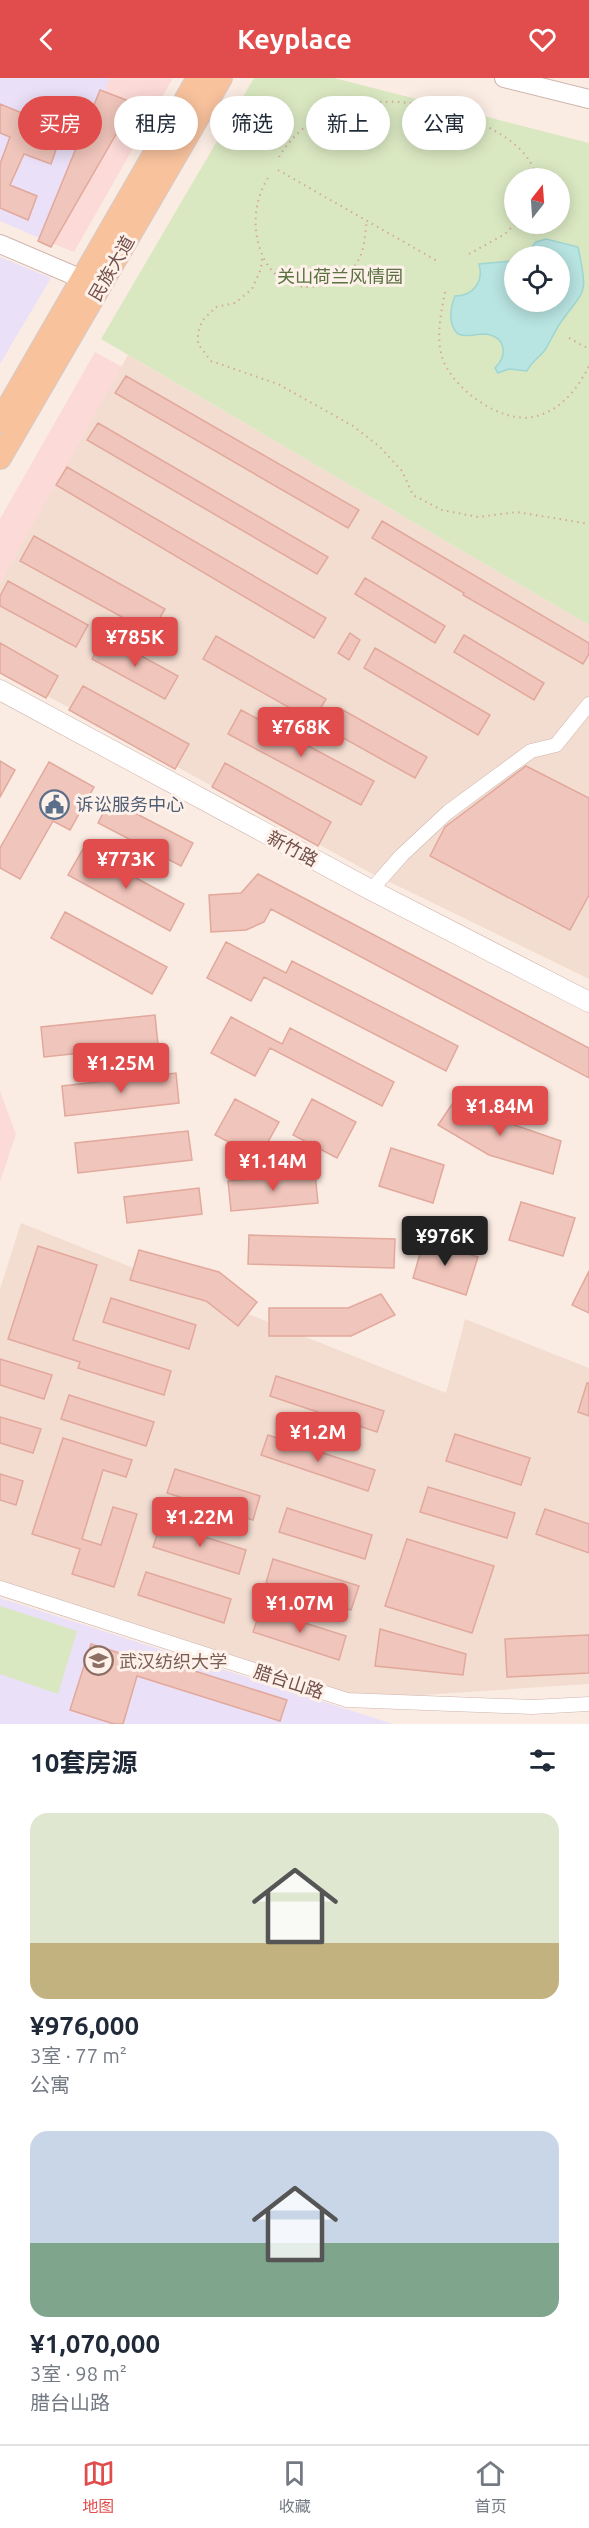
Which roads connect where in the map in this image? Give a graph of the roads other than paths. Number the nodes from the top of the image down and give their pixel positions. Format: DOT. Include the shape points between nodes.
graph roads {
  1 [pos="198,78"];
  2 [pos="221,78"];
  3 [pos="504,78"];
  4 [pos="589,99"];
  5 [pos="0,244"];
  6 [pos="82,279"];
  7 [pos="0,421"];
  8 [pos="0,458"];
  9 [pos="0,690"];
  10 [pos="589,705"];
  11 [pos="371,890"];
  12 [pos="589,1002"];
  13 [pos="0,1588"];
  14 [pos="589,1704"];
  1 -- 6 [label="main road, 民族大道"];
  2 -- 8 [label="main road, 民族大道"];
  3 -- 4 [label="street"];
  5 -- 6 [label="street"];
  6 -- 7 [label="main road, 民族大道"];
  9 -- 11 [label="main road, 新竹路"];
  10 -- 11 [label="street" via="556,745 531,751 448,812"];
  11 -- 12 [label="main road, 新竹路"];
  13 -- 14 [label="street, 腊台山路" via="347,1700 532,1707"];
}
